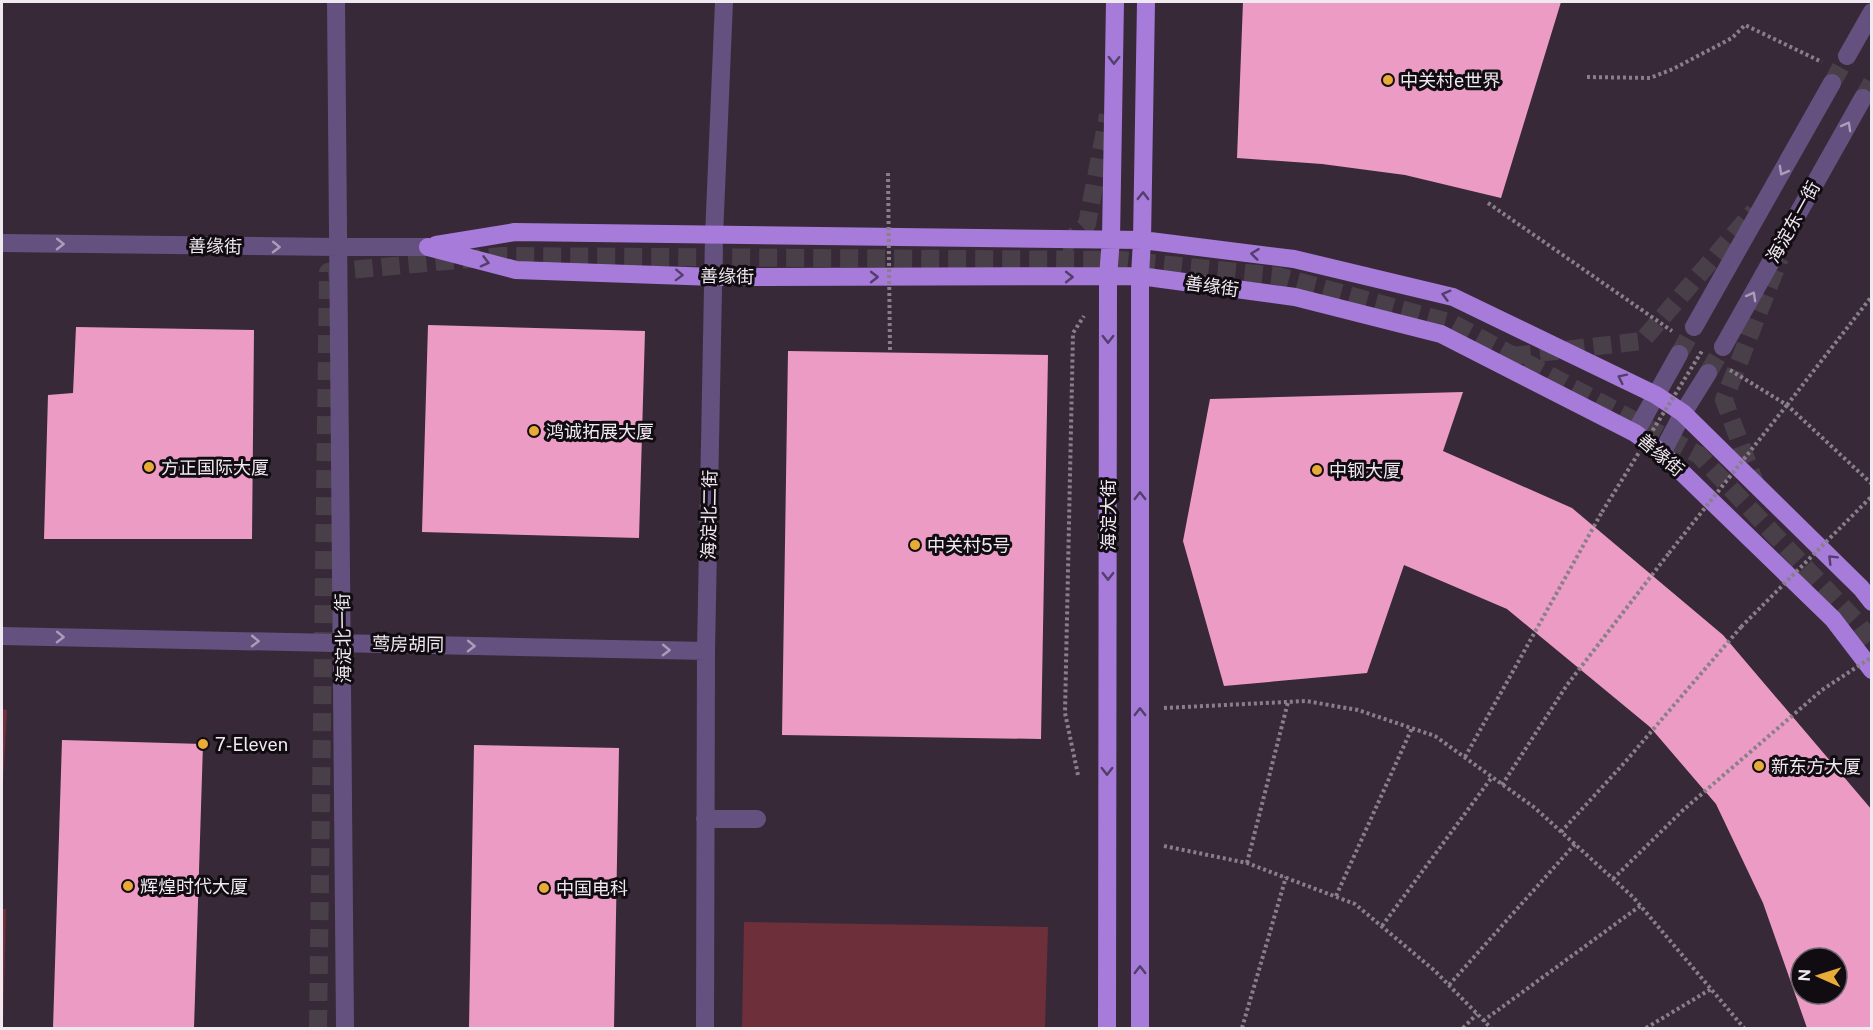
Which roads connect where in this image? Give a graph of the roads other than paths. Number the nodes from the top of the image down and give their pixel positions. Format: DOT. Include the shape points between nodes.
graph roads {
  1 [pos="336,2"];
  2 [pos="724,2"];
  3 [pos="1115,2"];
  4 [pos="1146,2"];
  5 [pos="1872,12"];
  6 [pos="1847,56"];
  7 [pos="1831,74"];
  8 [pos="1863,98"];
  9 [pos="714,236"];
  10 [pos="1111,239"];
  11 [pos="1142,240"];
  12 [pos="2,243"];
  13 [pos="429,247"];
  14 [pos="338,248"];
  15 [pos="1140,276"];
  16 [pos="715,277"];
  17 [pos="1108,277"];
  18 [pos="1694,327"];
  19 [pos="1723,346"];
  20 [pos="1679,354"];
  21 [pos="1708,373"];
  22 [pos="1656,395"];
  23 [pos="1683,413"];
  24 [pos="1635,433"];
  25 [pos="1662,453"];
  26 [pos="1872,602"];
  27 [pos="2,636"];
  28 [pos="343,642"];
  29 [pos="706,651"];
  30 [pos="1872,670"];
  31 [pos="705,819"];
  32 [pos="757,819"];
  33 [pos="345,1029"];
  34 [pos="705,1029"];
  35 [pos="1107,1029"];
  36 [pos="1140,1029"];
  1 -- 14 [label="street, 海淀北一街"];
  2 -- 9 [label="street, 海淀北二街"];
  3 -- 10 [label="main road, 海淀大街, one-way"];
  11 -- 4 [label="main road, 海淀大街, one-way"];
  5 -- 6 [label="street"];
  7 -- 18 [label="street, 海淀东一街, one-way"];
  19 -- 8 [label="street, 海淀东一街, one-way"];
  9 -- 10 [label="main road, 善缘街"];
  9 -- 13 [label="main road, 善缘街" via="515,232"];
  9 -- 16 [label="street, 海淀北二街"];
  10 -- 11 [label="main road, 善缘街"];
  10 -- 17 [label="main road, 海淀大街"];
  11 -- 15 [label="main road, 海淀大街"];
  22 -- 11 [label="main road, 善缘街, one-way" via="1453,297 1294,259"];
  12 -- 14 [label="street, 善缘街, one-way"];
  13 -- 14 [label="street, 善缘街"];
  13 -- 16 [label="main road, 善缘街, one-way" via="516,270"];
  14 -- 28 [label="street, 海淀北一街"];
  15 -- 17 [label="main road, 善缘街"];
  15 -- 24 [label="main road, 善缘街" via="1294,297 1441,334"];
  36 -- 15 [label="main road, 海淀大街, one-way"];
  16 -- 17 [label="main road, 善缘街, one-way"];
  16 -- 29 [label="street, 海淀北二街"];
  17 -- 35 [label="main road, 海淀大街, one-way"];
  20 -- 22 [label="street"];
  21 -- 23 [label="street"];
  22 -- 23 [label="main road, 善缘街"];
  22 -- 24 [label="street"];
  23 -- 25 [label="street"];
  26 -- 23 [label="main road, 善缘街, one-way"];
  24 -- 25 [label="main road, 善缘街"];
  25 -- 30 [label="main road, 善缘街" via="1833,619"];
  27 -- 28 [label="street, 莺房胡同, one-way"];
  28 -- 29 [label="street, 莺房胡同, one-way"];
  28 -- 33 [label="street, 海淀北一街"];
  29 -- 31 [label="street, 海淀北二街"];
  31 -- 32 [label="street"];
  31 -- 34 [label="street, 海淀北二街"];
}
